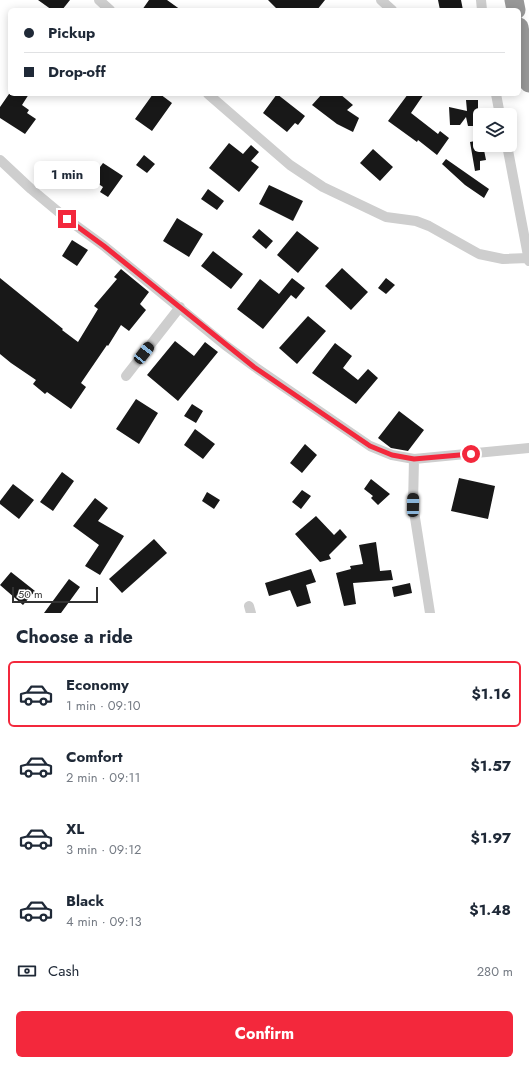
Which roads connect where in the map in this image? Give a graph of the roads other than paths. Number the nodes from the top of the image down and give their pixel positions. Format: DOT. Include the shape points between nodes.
graph roads {
  1 [pos="99,0"];
  2 [pos="381,0"];
  3 [pos="108,8"];
  4 [pos="390,8"];
  5 [pos="521,38"];
  6 [pos="529,83"];
  7 [pos="210,96"];
  8 [pos="496,96"];
  9 [pos="499,108"];
  10 [pos="508,152"];
  11 [pos="0,160"];
  12 [pos="529,260"];
  13 [pos="180,307"];
  14 [pos="126,376"];
  15 [pos="529,448"];
  16 [pos="414,459"];
  17 [pos="430,613"];
  1 -- 3 [label="street"];
  2 -- 4 [label="street"];
  5 -- 6 [label="highway"];
  7 -- 12 [label="street" via="290,165 323,187 386,217 416,221 428,226 479,254"];
  8 -- 9 [label="street"];
  10 -- 12 [label="street"];
  11 -- 13 [label="street" via="67,219"];
  13 -- 14 [label="street"];
  13 -- 16 [label="street" via="254,367 370,446 392,455"];
  15 -- 16 [label="street"];
  16 -- 17 [label="street" via="413,505"];
}
